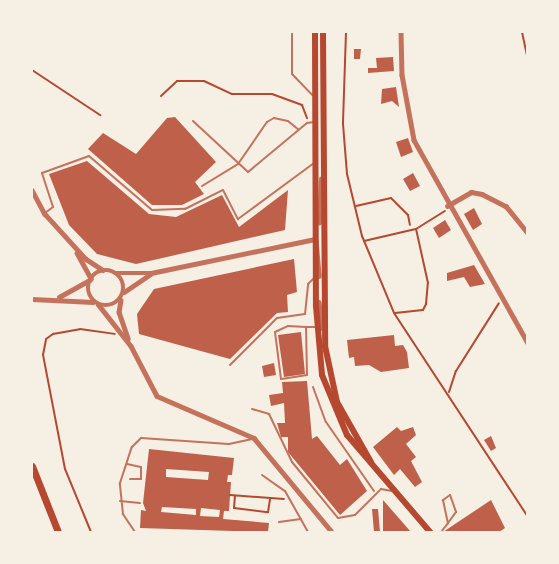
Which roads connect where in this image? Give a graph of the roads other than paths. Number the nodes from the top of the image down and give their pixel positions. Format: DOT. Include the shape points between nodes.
graph roads {
  1 [pos="292,32"];
  2 [pos="315,32"];
  3 [pos="323,32"];
  4 [pos="401,32"];
  5 [pos="315,97"];
  6 [pos="193,121"];
  7 [pos="316,122"];
  8 [pos="299,130"];
  9 [pos="315,162"];
  10 [pos="238,164"];
  11 [pos="323,169"];
  12 [pos="202,186"];
  13 [pos="32,190"];
  14 [pos="448,207"];
  15 [pos="45,214"];
  16 [pos="527,233"];
  17 [pos="315,239"];
  18 [pos="69,241"];
  19 [pos="104,270"];
  20 [pos="115,273"];
  21 [pos="152,273"];
  22 [pos="315,277"];
  23 [pos="91,279"];
  24 [pos="124,292"];
  25 [pos="32,299"];
  26 [pos="54,299"];
  27 [pos="121,299"];
  28 [pos="96,303"];
  29 [pos="306,327"];
  30 [pos="317,327"];
  31 [pos="527,343"];
  32 [pos="131,346"];
  33 [pos="325,346"];
  34 [pos="230,365"];
  35 [pos="313,387"];
  36 [pos="252,410"];
  37 [pos="254,438"];
  38 [pos="126,464"];
  39 [pos="32,466"];
  40 [pos="262,475"];
  41 [pos="130,479"];
  42 [pos="393,491"];
  43 [pos="375,492"];
  44 [pos="119,500"];
  45 [pos="140,503"];
  46 [pos="303,518"];
  47 [pos="279,522"];
  48 [pos="448,523"];
  49 [pos="130,527"];
  50 [pos="58,533"];
  51 [pos="128,533"];
  52 [pos="135,533"];
  53 [pos="308,533"];
  54 [pos="332,533"];
  55 [pos="430,533"];
  56 [pos="441,533"];
  1 -- 5 [label="lane" via="292,74"];
  2 -- 5 [label="main road"];
  3 -- 11 [label="main road"];
  4 -- 14 [label="street" via="402,75 414,140"];
  5 -- 7 [label="main road"];
  6 -- 10 [label="lane"];
  7 -- 8 [label="lane"];
  7 -- 9 [label="main road"];
  8 -- 10 [label="lane" via="248,172"];
  8 -- 10 [label="lane" via="274,118"];
  9 -- 15 [label="lane" via="238,219 223,190 185,209 152,210 89,156 42,173 53,208"];
  9 -- 17 [label="main road"];
  10 -- 12 [label="lane"];
  11 -- 17 [label="street"];
  11 -- 33 [label="main road"];
  13 -- 15 [label="street"];
  14 -- 16 [label="street" via="471,192 482,194 506,206"];
  14 -- 31 [label="street"];
  15 -- 18 [label="street"];
  17 -- 21 [label="street"];
  17 -- 22 [label="main road"];
  17 -- 33 [label="street"];
  18 -- 19 [label="street"];
  18 -- 23 [label="street"];
  19 -- 20 [label="street"];
  19 -- 23 [label="street"];
  20 -- 21 [label="street"];
  20 -- 24 [label="street"];
  21 -- 24 [label="street"];
  22 -- 30 [label="main road"];
  22 -- 34 [label="lane" via="308,284 305,314 277,318"];
  23 -- 26 [label="street"];
  23 -- 28 [label="street" via="88,291"];
  24 -- 27 [label="street"];
  25 -- 26 [label="street"];
  26 -- 28 [label="street"];
  27 -- 28 [label="street" via="113,305"];
  27 -- 32 [label="street" via="119,312"];
  28 -- 32 [label="street"];
  29 -- 29 [label="lane" via="275,332 281,379 307,375"];
  29 -- 30 [label="lane"];
  30 -- 42 [label="main road" via="331,405 365,461"];
  32 -- 37 [label="street" via="157,396"];
  33 -- 42 [label="main road" via="337,402 351,432"];
  35 -- 43 [label="lane" via="326,422"];
  36 -- 43 [label="lane" via="269,414 292,462 338,518 355,515"];
  37 -- 38 [label="lane" via="229,444 149,436 132,447"];
  37 -- 54 [label="street"];
  38 -- 41 [label="lane" via="141,467 141,479"];
  38 -- 44 [label="lane"];
  39 -- 50 [label="highway"];
  40 -- 46 [label="lane" via="285,491"];
  42 -- 43 [label="lane"];
  42 -- 55 [label="main road"];
  44 -- 45 [label="lane"];
  44 -- 49 [label="lane"];
  46 -- 47 [label="lane"];
  46 -- 53 [label="lane"];
  48 -- 48 [label="lane" via="457,506 450,495 443,500"];
  48 -- 56 [label="lane"];
  49 -- 51 [label="lane"];
  49 -- 52 [label="lane"];
}
